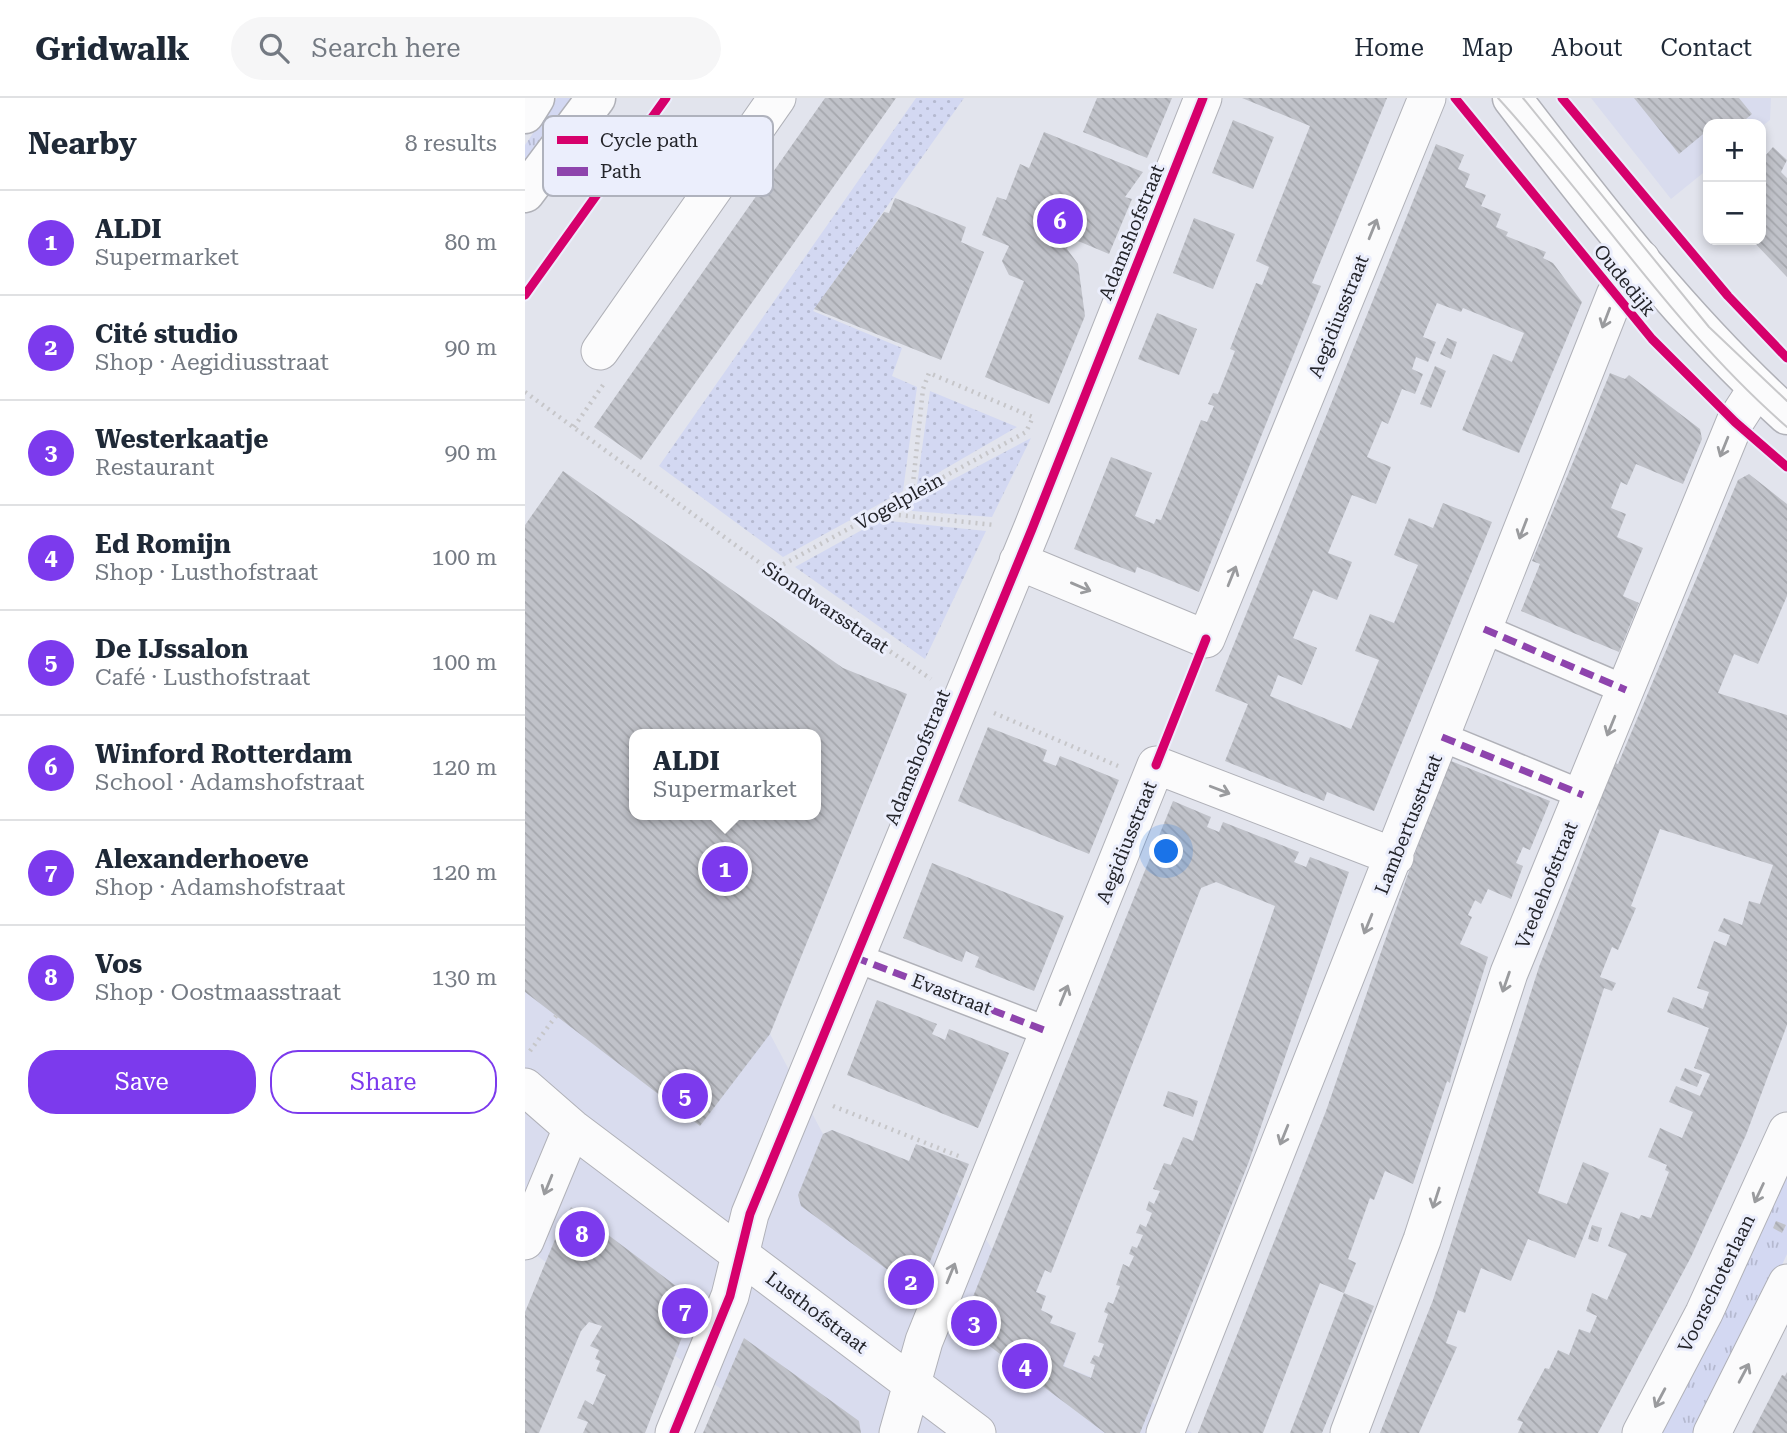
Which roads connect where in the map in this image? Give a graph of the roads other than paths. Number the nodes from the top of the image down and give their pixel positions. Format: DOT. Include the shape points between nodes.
graph roads {
  1 [pos="535,98"];
  2 [pos="596,98"];
  3 [pos="777,98"];
  4 [pos="1203,98"];
  5 [pos="1427,98"];
  6 [pos="1512,98"];
  7 [pos="525,114"];
  8 [pos="582,116"];
  9 [pos="764,116"];
  10 [pos="543,168"];
  11 [pos="525,192"];
  12 [pos="708,196"];
  13 [pos="1640,259"];
  14 [pos="600,351"];
  15 [pos="1757,388"];
  16 [pos="1787,415"];
  17 [pos="1025,545"];
  18 [pos="1484,629"];
  19 [pos="1626,690"];
  20 [pos="1442,737"];
  21 [pos="1583,795"];
  22 [pos="1395,857"];
  23 [pos="854,957"];
  24 [pos="1049,1032"];
  25 [pos="525,1087"];
  26 [pos="572,1128"];
  27 [pos="1785,1140"];
  28 [pos="525,1241"];
  29 [pos="740,1254"];
  30 [pos="1787,1283"];
  31 [pos="911,1384"];
  32 [pos="674,1433"];
  33 [pos="898,1433"];
  34 [pos="977,1433"];
  35 [pos="1165,1433"];
  36 [pos="1349,1433"];
  37 [pos="1641,1433"];
  38 [pos="1712,1433"];
  1 -- 7 [label="street"];
  2 -- 8 [label="street"];
  3 -- 9 [label="street"];
  4 -- 17 [label="street, Adamshofstraat"];
  17 -- 5 [label="street, Aegidiusstraat, one-way" via="1206,639"];
  6 -- 13 [label="street, Oudedijk"];
  10 -- 11 [label="street"];
  12 -- 14 [label="street"];
  13 -- 15 [label="street, Oudedijk" via="1670,298"];
  13 -- 18 [label="street, Lambertusstraat, one-way" via="1615,295"];
  15 -- 16 [label="street, Oudedijk"];
  15 -- 19 [label="street, Vredehofstraat, one-way" via="1735,422"];
  17 -- 23 [label="street, Adamshofstraat"];
  18 -- 19 [label="street"];
  18 -- 20 [label="street, Lambertusstraat"];
  19 -- 21 [label="street, Vredehofstraat, one-way"];
  20 -- 21 [label="street"];
  20 -- 22 [label="street, Lambertusstraat"];
  21 -- 36 [label="street, Vredehofstraat, one-way" via="1509,973 1422,1240"];
  24 -- 22 [label="street, Aegidiusstraat, one-way" via="1154,773"];
  22 -- 35 [label="street, Lambertusstraat, one-way"];
  23 -- 24 [label="street, Evastraat"];
  23 -- 29 [label="street, Adamshofstraat" via="750,1214"];
  31 -- 24 [label="street, Aegidiusstraat, one-way" via="924,1341"];
  25 -- 26 [label="street, Lusthofstraat"];
  26 -- 28 [label="street, one-way"];
  26 -- 29 [label="street, Lusthofstraat"];
  27 -- 37 [label="street, Voorschoterlaan, one-way"];
  29 -- 31 [label="street, Lusthofstraat"];
  29 -- 32 [label="street, Adamshofstraat" via="730,1296"];
  38 -- 30 [label="street, one-way"];
  31 -- 33 [label="street, Aegidiusstraat"];
  31 -- 34 [label="street, Lusthofstraat"];
}
